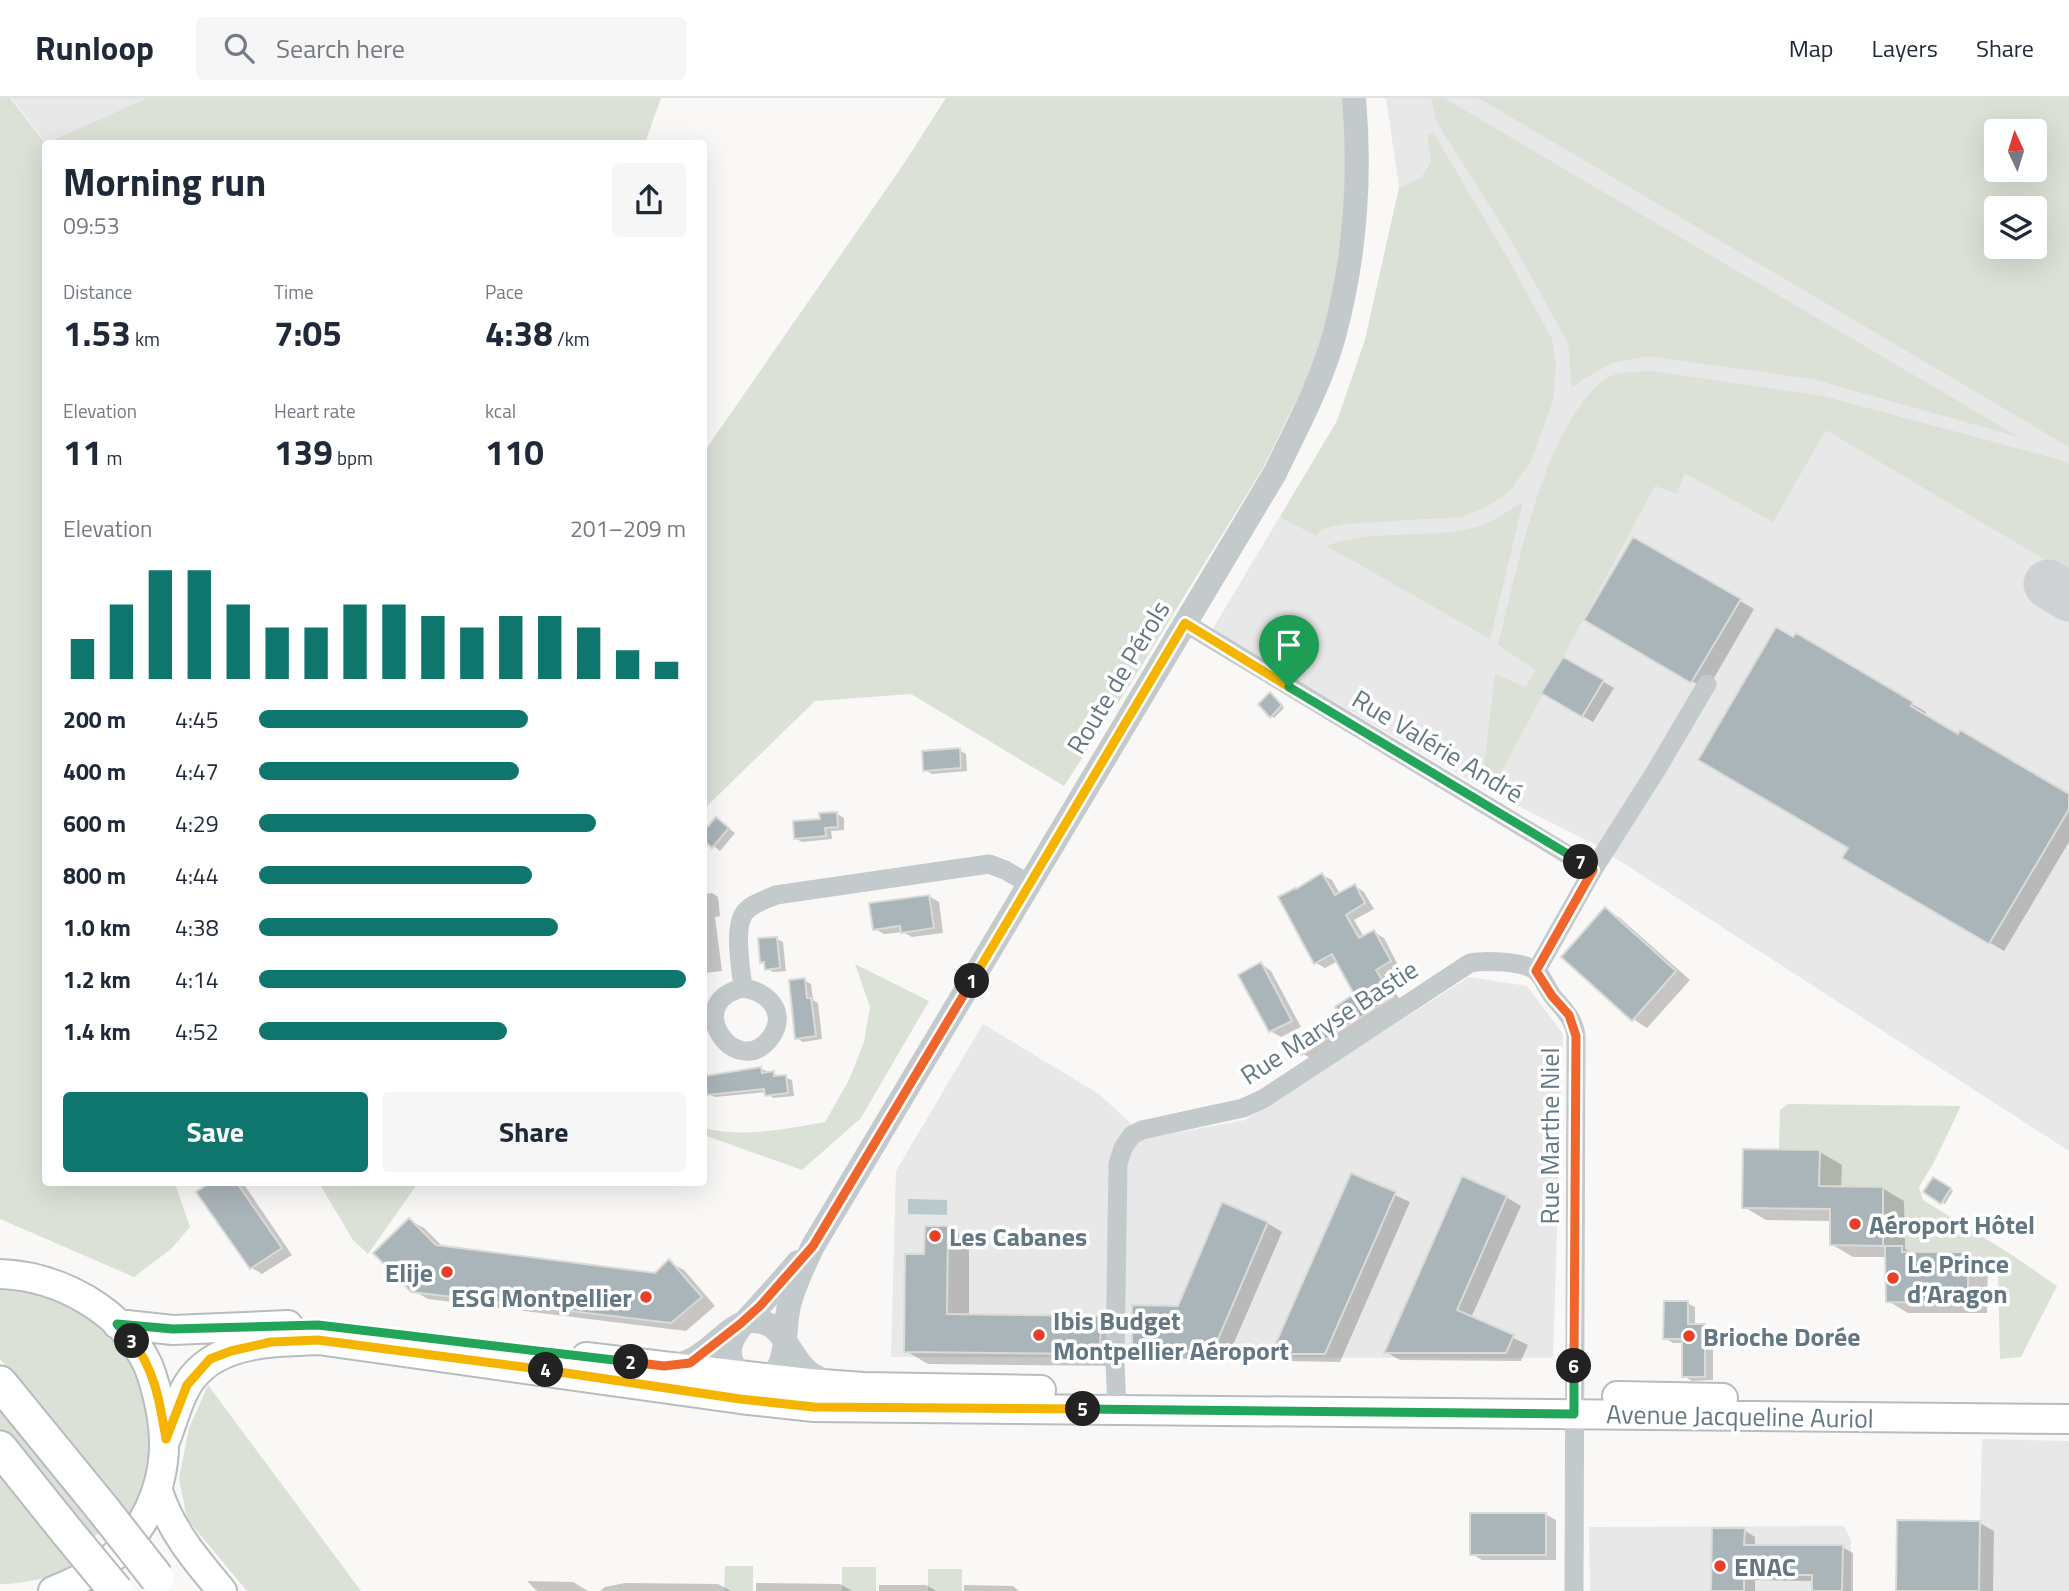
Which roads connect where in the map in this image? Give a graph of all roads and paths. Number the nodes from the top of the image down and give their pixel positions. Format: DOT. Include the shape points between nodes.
graph roads {
  1 [pos="1354,98"];
  2 [pos="1185,623"];
  3 [pos="1707,684"];
  4 [pos="1593,870"];
  5 [pos="1029,884"];
  6 [pos="1536,971"];
  7 [pos="743,988"];
  8 [pos="813,1246"];
  9 [pos="0,1256"];
  10 [pos="0,1268"];
  11 [pos="0,1274"];
  12 [pos="29,1277"];
  13 [pos="117,1324"];
  14 [pos="740,1324"];
  15 [pos="279,1325"];
  16 [pos="785,1344"];
  17 [pos="664,1366"];
  18 [pos="593,1377"];
  19 [pos="0,1383"];
  20 [pos="755,1383"];
  21 [pos="835,1384"];
  22 [pos="1117,1400"];
  23 [pos="2069,1400"];
  24 [pos="783,1405"];
  25 [pos="1574,1405"];
  26 [pos="2069,1419"];
  27 [pos="166,1439"];
  28 [pos="0,1448"];
  29 [pos="158,1491"];
  30 [pos="163,1584"];
  31 [pos="53,1591"];
  32 [pos="116,1591"];
  33 [pos="222,1591"];
  34 [pos="1574,1591"];
  1 -- 2 [label="street, Route de Pérols" via="1356,210 1333,337 1304,414 1275,473"];
  2 -- 4 [label="street, Rue Valérie André"];
  2 -- 5 [label="street, Route de Pérols"];
  3 -- 4 [label="street"];
  4 -- 6 [label="street"];
  5 -- 7 [label="street" via="989,864 776,895 743,913 739,927"];
  5 -- 8 [label="street, Route de Pérols"];
  6 -- 22 [label="street, Rue Maryse Bastie" via="1507,963 1470,963 1263,1099 1132,1135 1123,1148 1117,1181"];
  6 -- 25 [label="street, Rue Marthe Niel" via="1569,1015 1576,1036"];
  8 -- 14 [label="street, Route de Pérols"];
  8 -- 16 [label="street, Route de Pérols" via="789,1305"];
  9 -- 15 [label="main road" via="76,1283 135,1318"];
  10 -- 12 [label="main road"];
  11 -- 12 [label="main road"];
  12 -- 13 [label="main road" via="78,1295"];
  13 -- 15 [label="main road, Avenue Jacqueline Auriol" via="173,1329"];
  13 -- 27 [label="main road" via="147,1364"];
  14 -- 16 [label="street" via="769,1323"];
  14 -- 17 [label="street, Route de Pérols" via="690,1363"];
  14 -- 20 [label="street" via="730,1354"];
  15 -- 17 [label="main road, Avenue Jacqueline Auriol" via="318,1325"];
  16 -- 20 [label="street" via="781,1363"];
  16 -- 21 [label="street" via="806,1371"];
  17 -- 20 [label="main road, Avenue Jacqueline Auriol"];
  18 -- 20 [label="street" via="725,1387"];
  18 -- 24 [label="main road, Avenue Jacqueline Auriol"];
  18 -- 27 [label="main road, Avenue Jacqueline Auriol" via="318,1340 271,1342 210,1359 187,1385"];
  19 -- 30 [label="highway, bridge"];
  20 -- 21 [label="main road, Avenue Jacqueline Auriol"];
  20 -- 24 [label="street"];
  21 -- 22 [label="main road, Avenue Jacqueline Auriol"];
  22 -- 24 [label="main road, Avenue Jacqueline Auriol"];
  22 -- 25 [label="main road, Avenue Jacqueline Auriol" via="1253,1391"];
  23 -- 25 [label="main road, Avenue Jacqueline Auriol"];
  25 -- 26 [label="main road, Avenue Jacqueline Auriol"];
  25 -- 34 [label="street, Rue Marthe Niel"];
  27 -- 29 [label="main road"];
  28 -- 32 [label="highway, bridge"];
  29 -- 31 [label="main road" via="128,1542 107,1562"];
  29 -- 33 [label="main road" via="164,1513 187,1550"];
}
